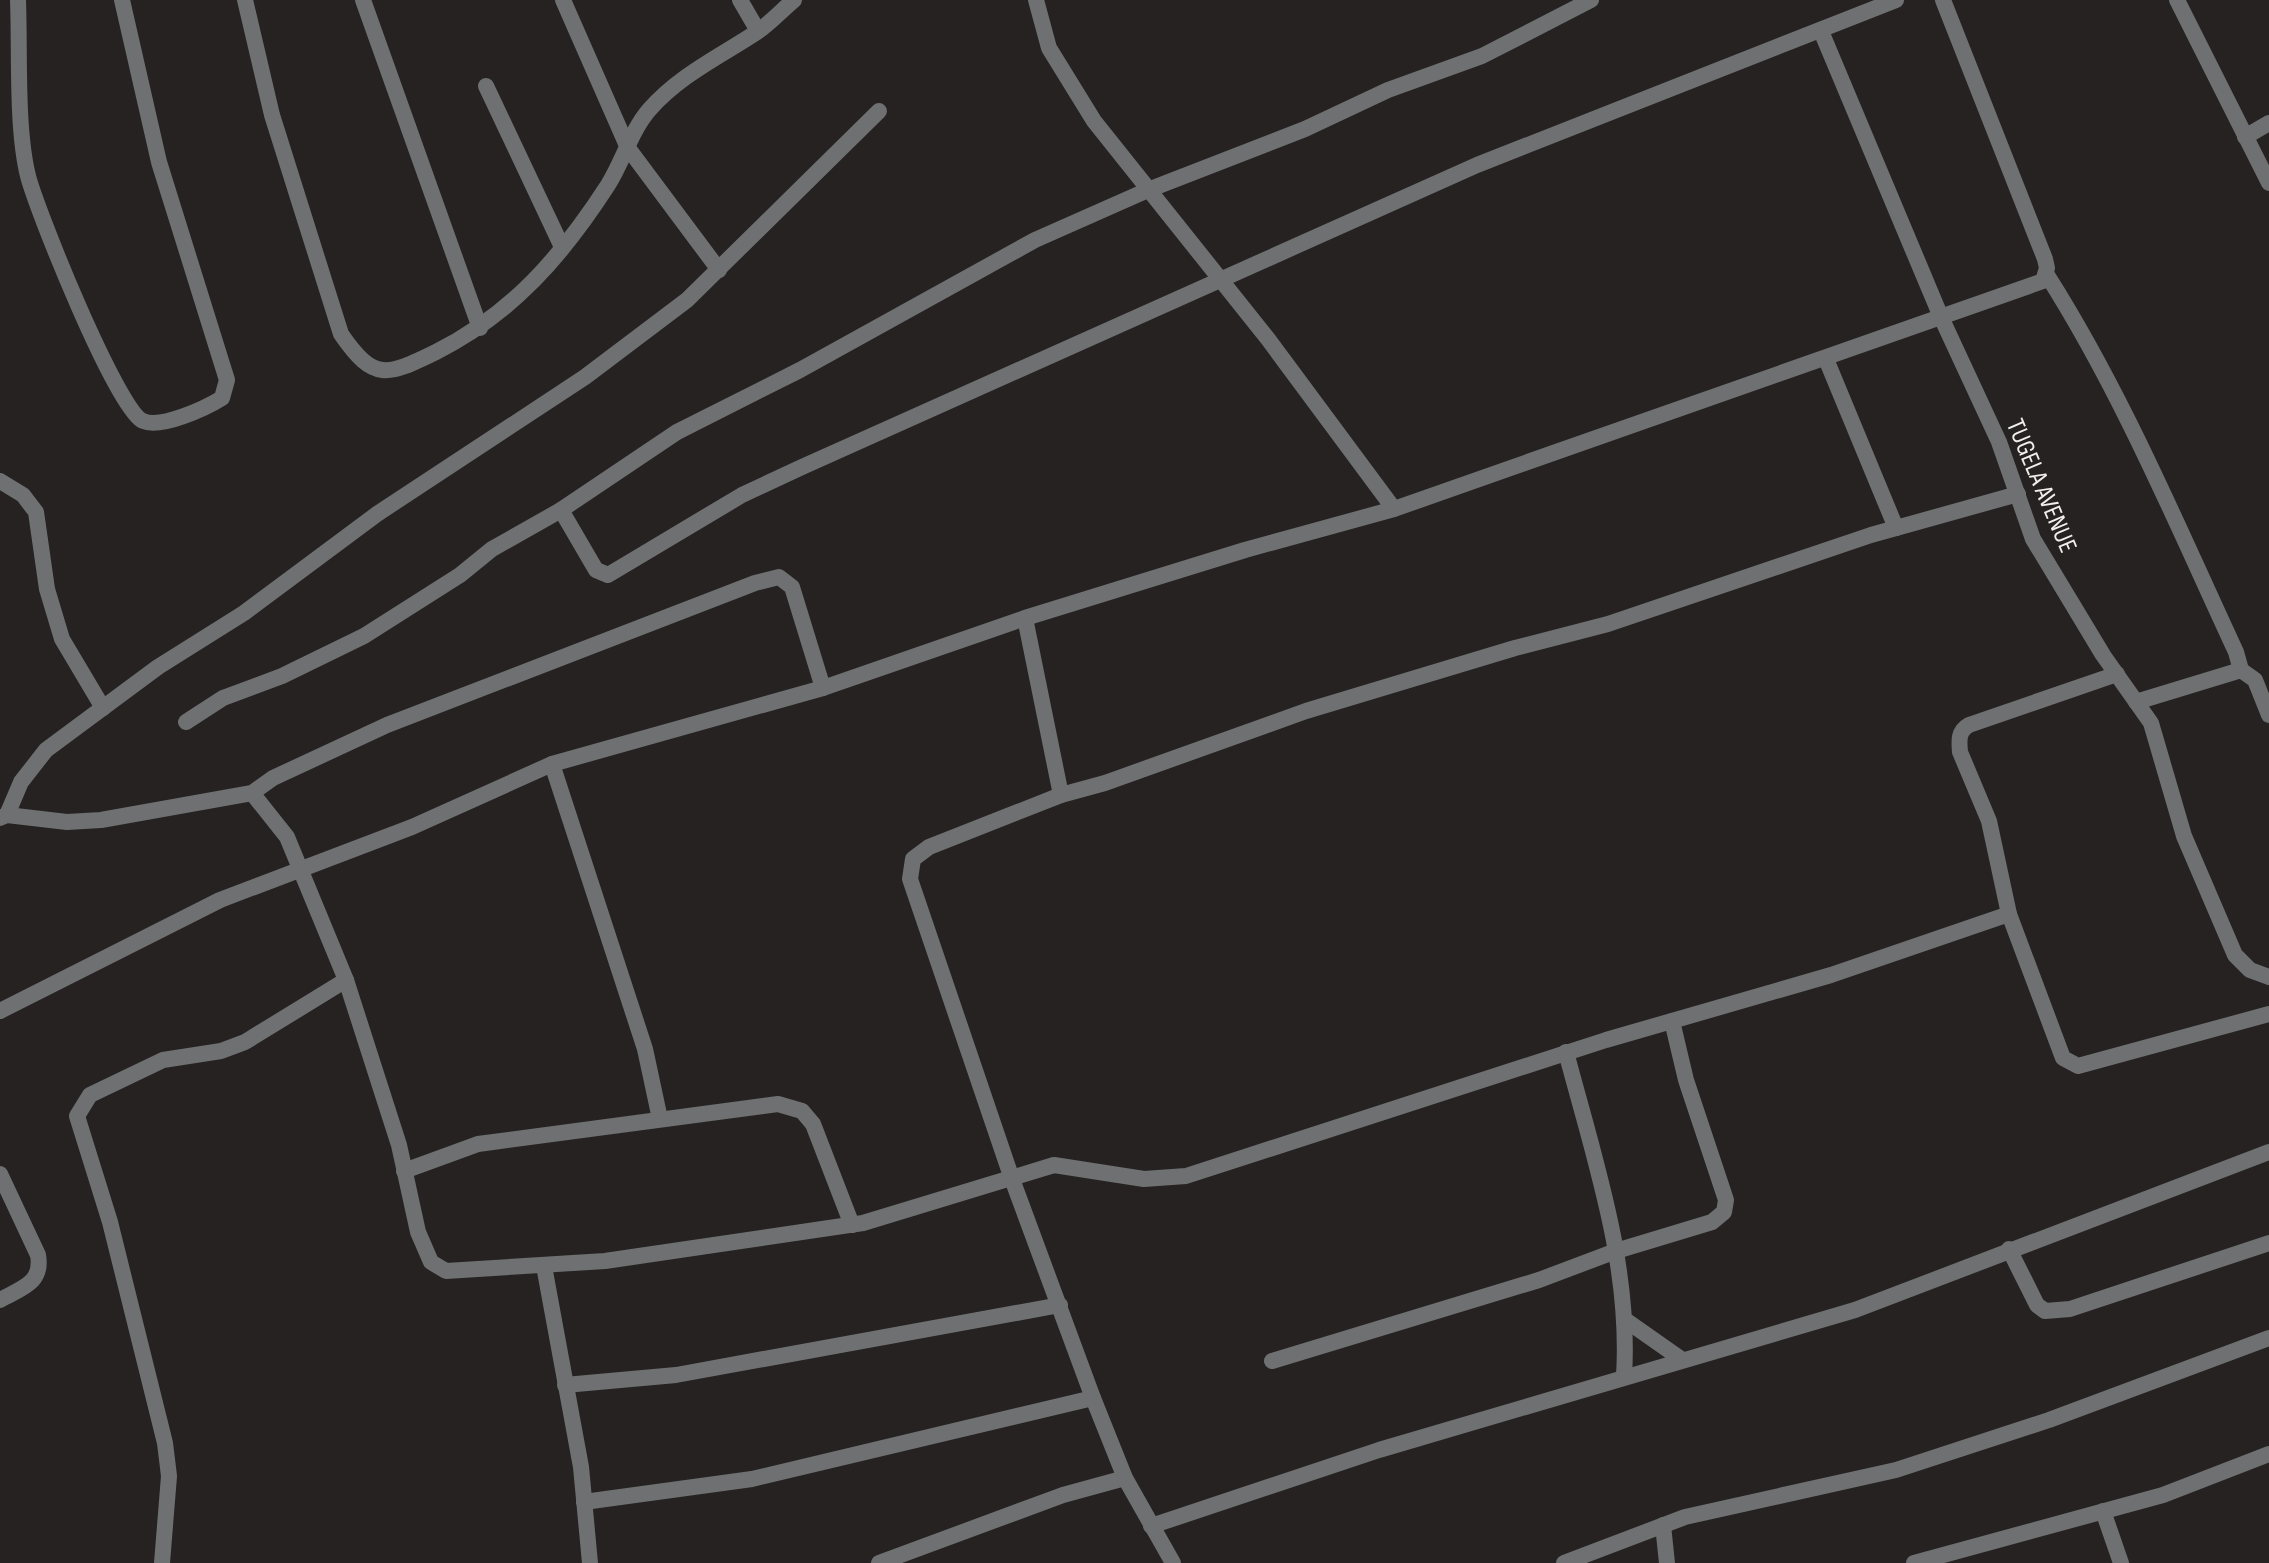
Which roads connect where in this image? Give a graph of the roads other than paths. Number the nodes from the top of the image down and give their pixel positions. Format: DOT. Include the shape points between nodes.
graph roads {
  1 [pos="18,0"];
  2 [pos="122,0"];
  3 [pos="245,0"];
  4 [pos="363,0"];
  5 [pos="563,0"];
  6 [pos="740,0"];
  7 [pos="794,0"];
  8 [pos="1036,0"];
  9 [pos="1591,0"];
  10 [pos="1896,0"];
  11 [pos="1943,0"];
  12 [pos="2183,2"];
  13 [pos="758,31"];
  14 [pos="1821,31"];
  15 [pos="486,86"];
  16 [pos="879,111"];
  17 [pos="2269,123"];
  18 [pos="2245,137"];
  19 [pos="628,148"];
  20 [pos="2269,183"];
  21 [pos="1148,190"];
  22 [pos="562,247"];
  23 [pos="719,270"];
  24 [pos="2047,275"];
  25 [pos="1219,280"];
  26 [pos="1941,317"];
  27 [pos="480,328"];
  28 [pos="1826,359"];
  29 [pos="0,481"];
  30 [pos="2018,494"];
  31 [pos="1394,509"];
  32 [pos="561,510"];
  33 [pos="1896,528"];
  34 [pos="1025,618"];
  35 [pos="2241,670"];
  36 [pos="2117,674"];
  37 [pos="823,688"];
  38 [pos="2136,702"];
  39 [pos="103,708"];
  40 [pos="2269,715"];
  41 [pos="186,722"];
  42 [pos="552,764"];
  43 [pos="252,793"];
  44 [pos="1061,795"];
  45 [pos="2,811"];
  46 [pos="302,871"];
  47 [pos="2009,914"];
  48 [pos="2269,977"];
  49 [pos="346,980"];
  50 [pos="0,1011"];
  51 [pos="2269,1014"];
  52 [pos="1672,1021"];
  53 [pos="1566,1052"];
  54 [pos="660,1119"];
  55 [pos="2269,1152"];
  56 [pos="404,1171"];
  57 [pos="0,1174"];
  58 [pos="1012,1179"];
  59 [pos="852,1225"];
  60 [pos="2269,1243"];
  61 [pos="2009,1249"];
  62 [pos="1616,1251"];
  63 [pos="544,1266"];
  64 [pos="0,1300"];
  65 [pos="1060,1305"];
  66 [pos="1624,1319"];
  67 [pos="2269,1338"];
  68 [pos="1681,1359"];
  69 [pos="1272,1361"];
  70 [pos="1624,1376"];
  71 [pos="565,1385"];
  72 [pos="1093,1398"];
  73 [pos="2269,1454"];
  74 [pos="1125,1478"];
  75 [pos="584,1502"];
  76 [pos="2103,1511"];
  77 [pos="1663,1525"];
  78 [pos="1151,1526"];
  79 [pos="162,1563"];
  80 [pos="590,1563"];
  81 [pos="879,1563"];
  82 [pos="1173,1563"];
  83 [pos="1564,1563"];
  84 [pos="1667,1563"];
  85 [pos="1914,1563"];
  86 [pos="2121,1563"];
  1 -- 2 [label="street" via="28,175 75,298 124,400 138,420 152,424 204,410 222,398 227,380 159,162"];
  3 -- 27 [label="street" via="272,115 341,334 360,363 400,370"];
  4 -- 27 [label="street"];
  5 -- 19 [label="street"];
  6 -- 13 [label="street"];
  7 -- 13 [label="street"];
  8 -- 21 [label="street" via="1055,59 1094,121"];
  9 -- 21 [label="street" via="1482,56"];
  10 -- 14 [label="street"];
  11 -- 24 [label="street"];
  12 -- 18 [label="street"];
  13 -- 19 [label="street" via="669,88 646,114"];
  14 -- 25 [label="street" via="1477,165"];
  14 -- 26 [label="street, TUGELA AVENUE"];
  15 -- 22 [label="street"];
  16 -- 23 [label="street"];
  17 -- 18 [label="street"];
  18 -- 20 [label="street"];
  19 -- 22 [label="street"];
  19 -- 23 [label="street"];
  21 -- 25 [label="street"];
  21 -- 32 [label="street" via="1035,240 677,432"];
  22 -- 27 [label="street" via="543,273"];
  23 -- 39 [label="street" via="585,377 377,514"];
  24 -- 26 [label="street" via="2036,285"];
  24 -- 35 [label="street" via="2162,488"];
  25 -- 31 [label="street"];
  25 -- 32 [label="street" via="742,495 608,575 596,570"];
  26 -- 28 [label="street"];
  26 -- 30 [label="street, TUGELA AVENUE"];
  28 -- 31 [label="street"];
  28 -- 33 [label="street"];
  29 -- 39 [label="street" via="23,495 36,512 47,589 62,639"];
  30 -- 33 [label="street"];
  30 -- 36 [label="street, TUGELA AVENUE" via="2051,572"];
  31 -- 34 [label="street"];
  32 -- 41 [label="street" via="492,549 364,636 223,698"];
  33 -- 44 [label="street" via="1608,624 1306,711"];
  34 -- 37 [label="street"];
  34 -- 44 [label="street"];
  35 -- 38 [label="street"];
  35 -- 40 [label="street" via="2255,680"];
  36 -- 38 [label="street, TUGELA AVENUE"];
  36 -- 47 [label="street" via="1969,725 1960,734 1960,752 1989,821"];
  37 -- 42 [label="street"];
  37 -- 43 [label="street" via="792,587 779,577 387,725"];
  38 -- 48 [label="street, TUGELA AVENUE" via="2159,744 2184,836 2235,955 2250,970"];
  39 -- 45 [label="street" via="46,750"];
  42 -- 46 [label="street"];
  42 -- 54 [label="street" via="645,1049"];
  43 -- 45 [label="street" via="101,820 67,822"];
  43 -- 46 [label="street" via="287,837"];
  44 -- 58 [label="street" via="929,847 913,859 910,879"];
  46 -- 49 [label="street"];
  46 -- 50 [label="street" via="220,900"];
  47 -- 51 [label="street" via="2063,1058 2078,1066"];
  47 -- 52 [label="street" via="1831,975"];
  49 -- 56 [label="street"];
  49 -- 79 [label="street" via="245,1042 221,1051 174,1056 90,1095 77,1116 110,1222 165,1443 169,1476"];
  52 -- 53 [label="street"];
  52 -- 62 [label="street" via="1726,1200 1724,1212 1712,1222"];
  53 -- 58 [label="street" via="1186,1176 1144,1179 1054,1165"];
  53 -- 62 [label="street"];
  54 -- 56 [label="street" via="478,1144"];
  54 -- 59 [label="street" via="778,1104 802,1111 813,1124"];
  55 -- 61 [label="street"];
  56 -- 63 [label="street" via="431,1262 446,1271"];
  57 -- 64 [label="street" via="40,1269 34,1282"];
  58 -- 59 [label="street"];
  58 -- 65 [label="street"];
  59 -- 63 [label="street"];
  60 -- 61 [label="street" via="2070,1309 2045,1311"];
  61 -- 68 [label="street" via="1855,1310"];
  62 -- 66 [label="street"];
  62 -- 69 [label="street" via="1539,1280"];
  63 -- 71 [label="street"];
  65 -- 71 [label="street" via="676,1375"];
  65 -- 72 [label="street"];
  66 -- 68 [label="street"];
  66 -- 70 [label="street"];
  67 -- 77 [label="street" via="1896,1470 1754,1499"];
  68 -- 70 [label="street"];
  70 -- 78 [label="street"];
  71 -- 75 [label="street"];
  72 -- 74 [label="street"];
  72 -- 75 [label="street" via="752,1479"];
  73 -- 76 [label="street" via="2163,1495"];
  74 -- 78 [label="street"];
  74 -- 81 [label="street" via="1063,1495"];
  75 -- 80 [label="street"];
  76 -- 85 [label="street"];
  76 -- 86 [label="street"];
  77 -- 83 [label="street"];
  77 -- 84 [label="street"];
  78 -- 82 [label="street"];
}
